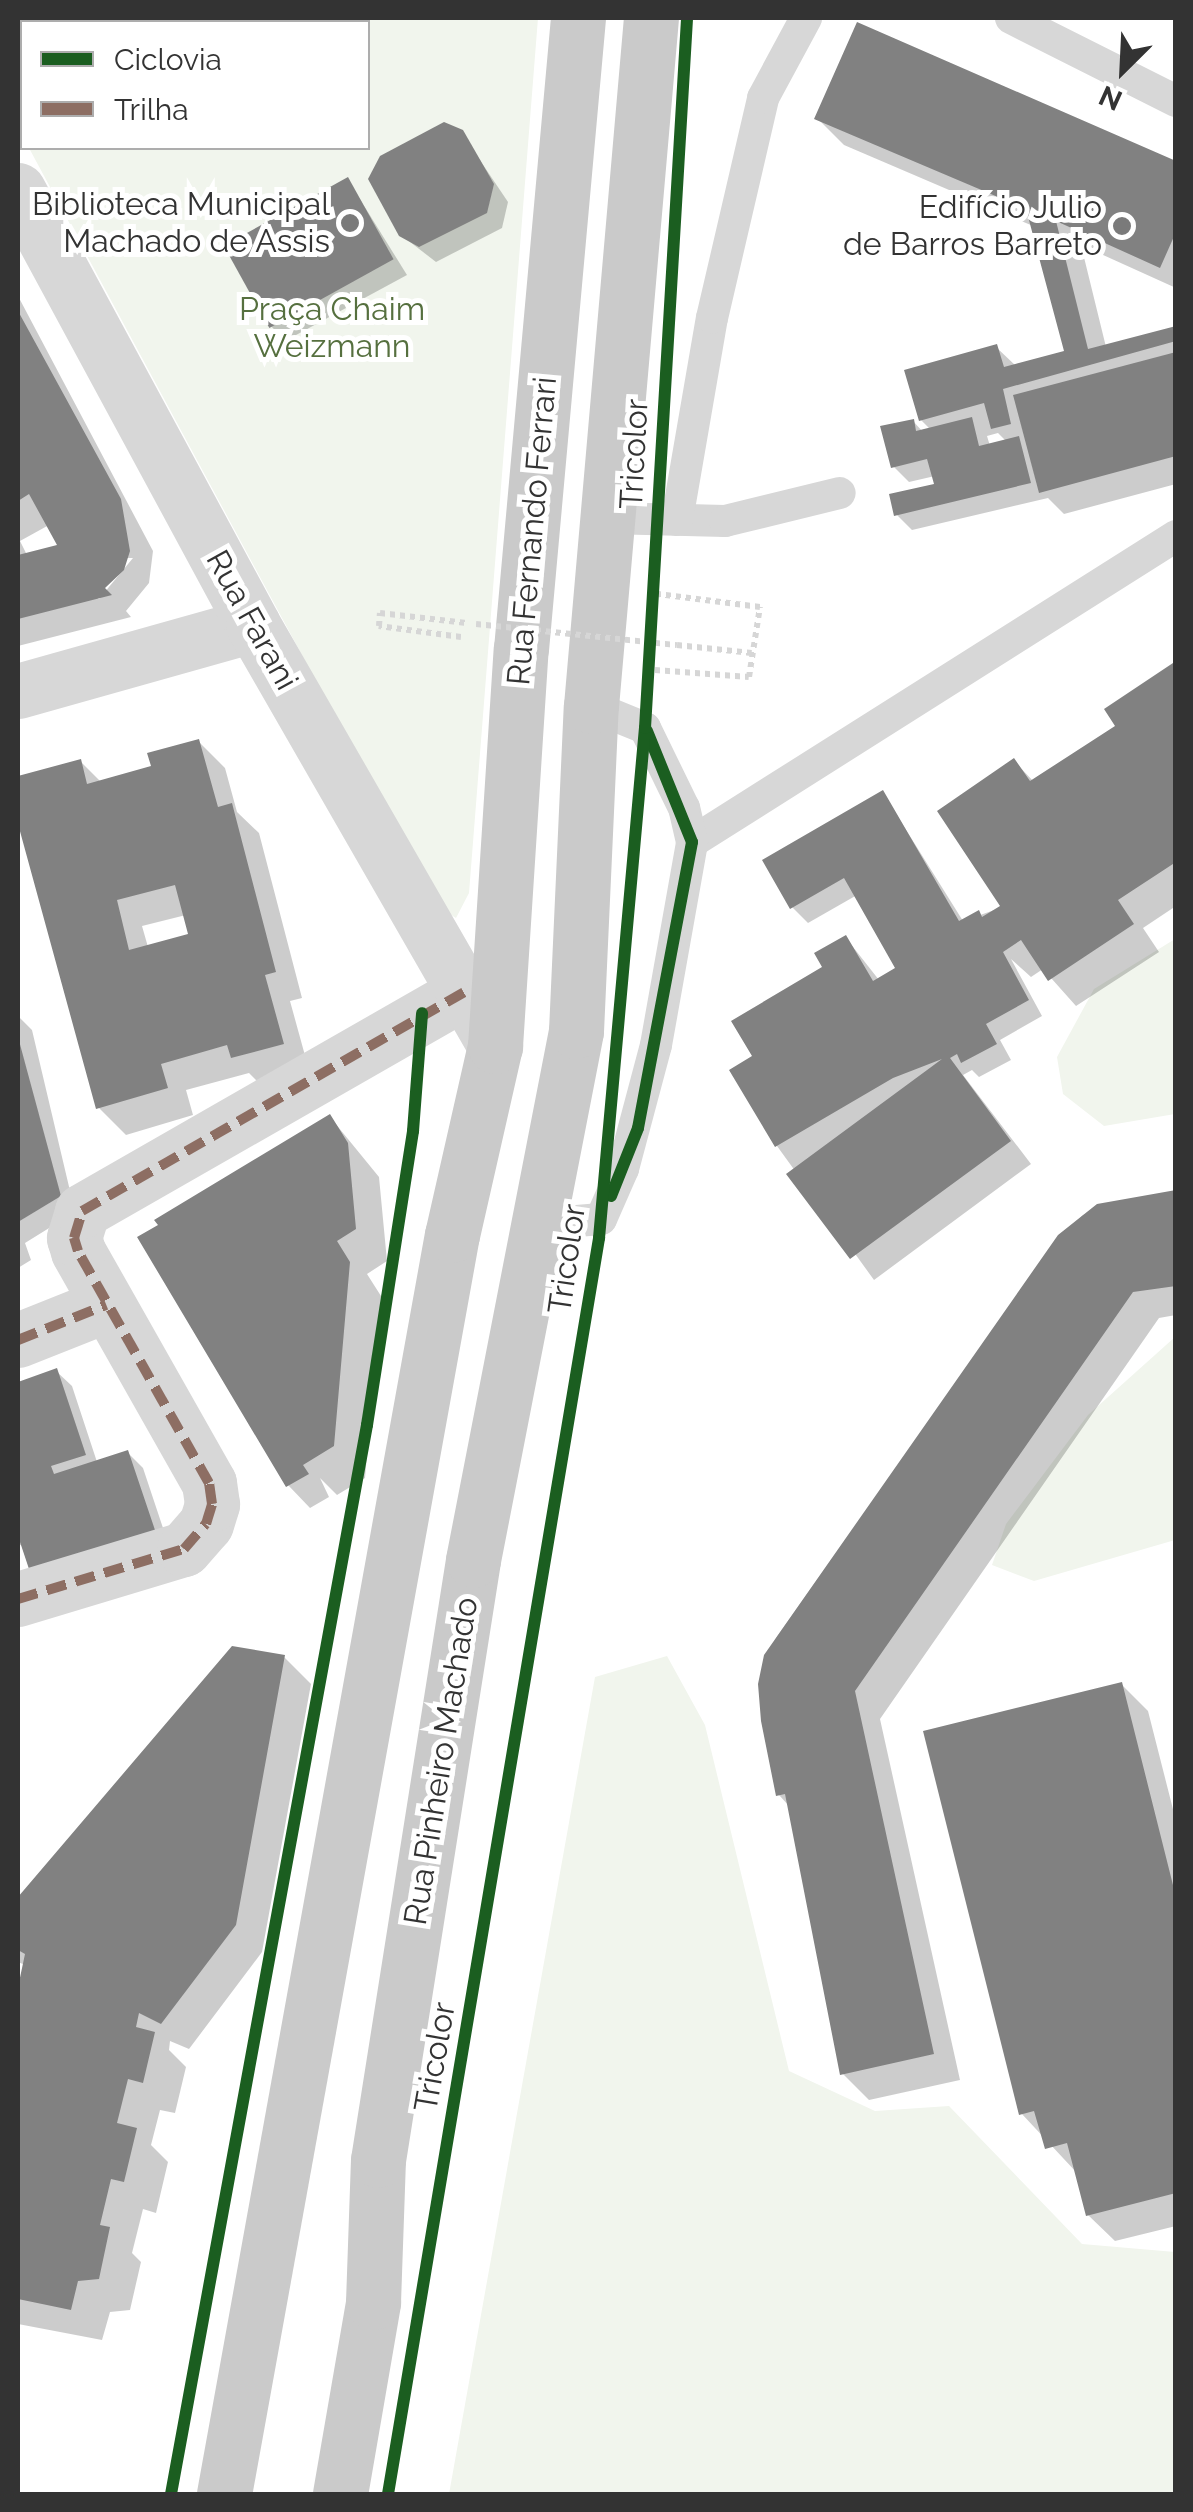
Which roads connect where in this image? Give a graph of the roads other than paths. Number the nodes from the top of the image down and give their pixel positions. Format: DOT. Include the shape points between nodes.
graph roads {
  1 [pos="578,18"];
  2 [pos="651,18"];
  3 [pos="806,18"];
  4 [pos="1011,18"];
  5 [pos="1176,101"];
  6 [pos="18,190"];
  7 [pos="840,493"];
  8 [pos="647,519"];
  9 [pos="1176,536"];
  10 [pos="253,625"];
  11 [pos="18,691"];
  12 [pos="591,706"];
  13 [pos="692,842"];
  14 [pos="464,992"];
  15 [pos="496,1046"];
  16 [pos="541,1224"];
  17 [pos="106,1306"];
  18 [pos="18,1340"];
  19 [pos="18,1599"];
  20 [pos="224,2494"];
  21 [pos="340,2494"];
  1 -- 15 [label="main road, Rua Fernando Ferrari" via="522,649"];
  2 -- 8 [label="main road"];
  3 -- 8 [label="lane" via="762,98 712,318"];
  4 -- 5 [label="lane"];
  6 -- 10 [label="street, Rua Farani"];
  7 -- 8 [label="lane" via="725,521"];
  8 -- 12 [label="main road"];
  9 -- 13 [label="lane"];
  10 -- 11 [label="street"];
  10 -- 14 [label="street, Rua Farani"];
  12 -- 13 [label="lane" via="645,728 684,808"];
  12 -- 16 [label="main road, Rua Pinheiro Machado" via="576,1031"];
  13 -- 16 [label="lane" via="648,1078 622,1169 602,1219"];
  14 -- 15 [label="street, Rua Farani"];
  14 -- 17 [label="street" via="92,1200 74,1238"];
  15 -- 20 [label="main road" via="452,1236"];
  16 -- 21 [label="main road, Rua Pinheiro Machado" via="473,1560 378,2160 373,2302"];
  17 -- 18 [label="street"];
  17 -- 19 [label="street" via="209,1483 206,1524 184,1549"];
}
